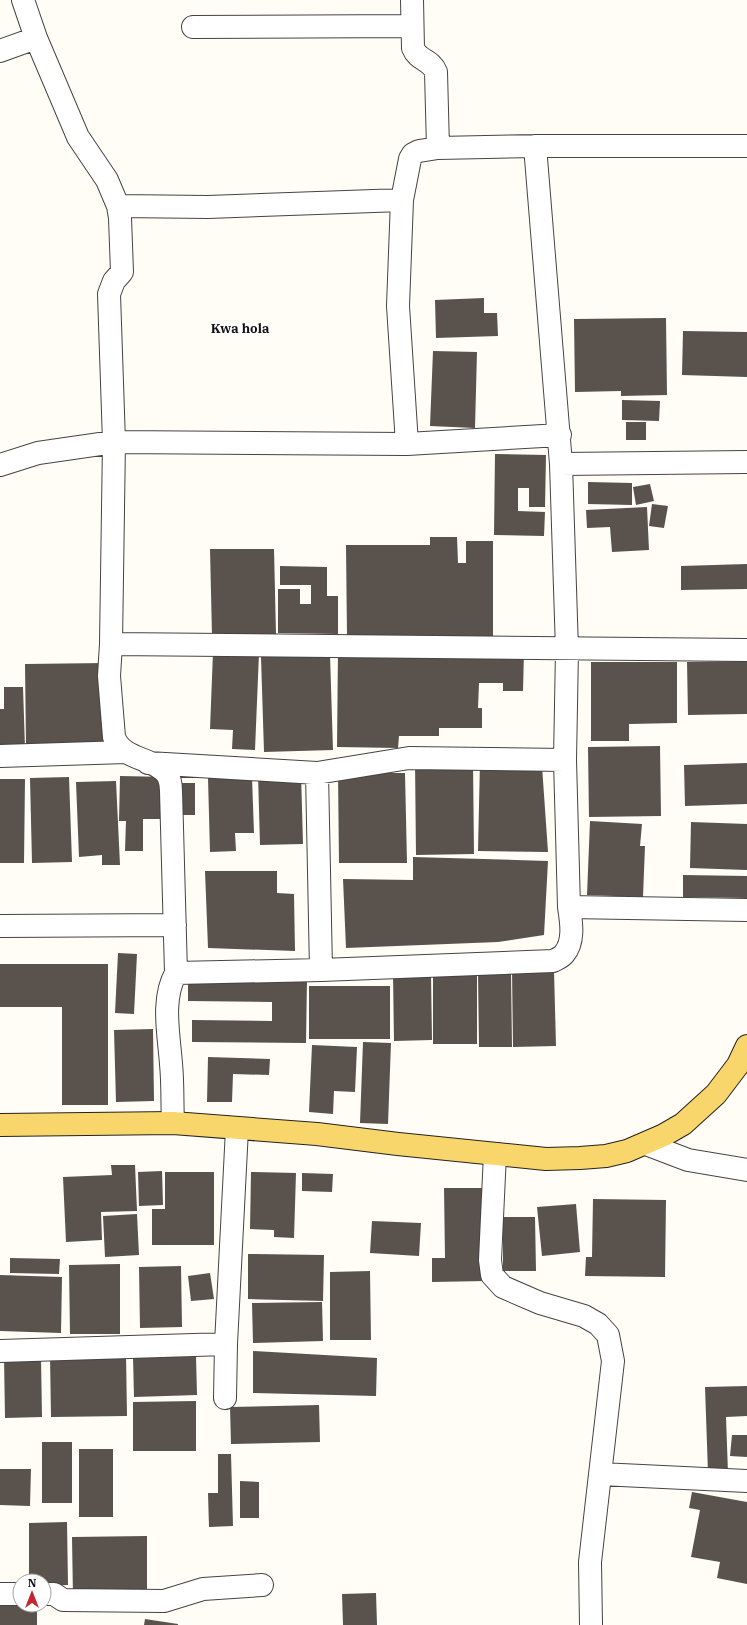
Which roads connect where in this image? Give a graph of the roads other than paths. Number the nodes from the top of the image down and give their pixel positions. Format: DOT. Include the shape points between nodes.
graph roads {
  1 [pos="22,0"];
  2 [pos="412,0"];
  3 [pos="412,26"];
  4 [pos="192,27"];
  5 [pos="36,38"];
  6 [pos="0,51"];
  7 [pos="535,146"];
  8 [pos="747,146"];
  9 [pos="438,148"];
  10 [pos="402,200"];
  11 [pos="118,206"];
  12 [pos="560,435"];
  13 [pos="114,442"];
  14 [pos="407,444"];
  15 [pos="747,462"];
  16 [pos="561,464"];
  17 [pos="0,465"];
  18 [pos="111,644"];
  19 [pos="567,650"];
  20 [pos="747,650"];
  21 [pos="126,752"];
  22 [pos="0,756"];
  23 [pos="565,760"];
  24 [pos="148,762"];
  25 [pos="317,773"];
  26 [pos="569,907"];
  27 [pos="747,910"];
  28 [pos="175,925"];
  29 [pos="0,926"];
  30 [pos="321,970"];
  31 [pos="176,973"];
  32 [pos="747,1046"];
  33 [pos="173,1123"];
  34 [pos="0,1125"];
  35 [pos="237,1129"];
  36 [pos="646,1144"];
  37 [pos="495,1154"];
  38 [pos="747,1170"];
  39 [pos="226,1344"];
  40 [pos="0,1351"];
  41 [pos="225,1398"];
  42 [pos="600,1474"];
  43 [pos="747,1481"];
  44 [pos="262,1585"];
  45 [pos="0,1594"];
  46 [pos="12,1594"];
  47 [pos="52,1594"];
  48 [pos="591,1625"];
  1 -- 5 [label="street"];
  2 -- 3 [label="street"];
  3 -- 4 [label="street"];
  3 -- 9 [label="street" via="413,48 416,54 433,65 436,72"];
  5 -- 6 [label="street"];
  5 -- 11 [label="street" via="78,136 107,180"];
  7 -- 8 [label="street"];
  7 -- 9 [label="street"];
  7 -- 12 [label="street"];
  9 -- 10 [label="street" via="413,154"];
  10 -- 11 [label="street" via="208,207"];
  10 -- 14 [label="street" via="398,306"];
  11 -- 13 [label="street" via="122,272 114,281 109,294"];
  12 -- 14 [label="street"];
  12 -- 16 [label="street"];
  13 -- 14 [label="street"];
  13 -- 17 [label="street" via="38,452"];
  13 -- 18 [label="street"];
  15 -- 16 [label="street"];
  16 -- 19 [label="street"];
  18 -- 19 [label="street"];
  18 -- 21 [label="street" via="109,676 114,737 116,743"];
  19 -- 20 [label="street"];
  19 -- 23 [label="street"];
  21 -- 22 [label="street"];
  21 -- 24 [label="street"];
  23 -- 25 [label="street" via="409,758"];
  23 -- 26 [label="street"];
  24 -- 25 [label="street"];
  24 -- 28 [label="street" via="166,773 172,791"];
  25 -- 30 [label="street"];
  26 -- 27 [label="street"];
  26 -- 30 [label="street" via="572,926 570,940 564,955 553,961"];
  28 -- 29 [label="street"];
  28 -- 31 [label="street"];
  30 -- 31 [label="street"];
  31 -- 33 [label="street" via="168,995 167,1033 172,1064"];
  32 -- 36 [label="main road" via="738,1065 716,1094 683,1124"];
  33 -- 34 [label="main road"];
  33 -- 35 [label="main road"];
  35 -- 37 [label="main road" via="317,1134"];
  35 -- 39 [label="street"];
  36 -- 37 [label="main road" via="606,1156 580,1158 546,1159"];
  36 -- 38 [label="street" via="688,1160"];
  37 -- 42 [label="street" via="490,1260 492,1275 503,1287 540,1303 584,1316 598,1324 608,1335 613,1361"];
  39 -- 40 [label="street"];
  39 -- 41 [label="street"];
  42 -- 43 [label="street"];
  42 -- 48 [label="street" via="590,1562"];
  44 -- 47 [label="street" via="204,1589 164,1601 63,1600"];
  45 -- 46 [label="street"];
}
